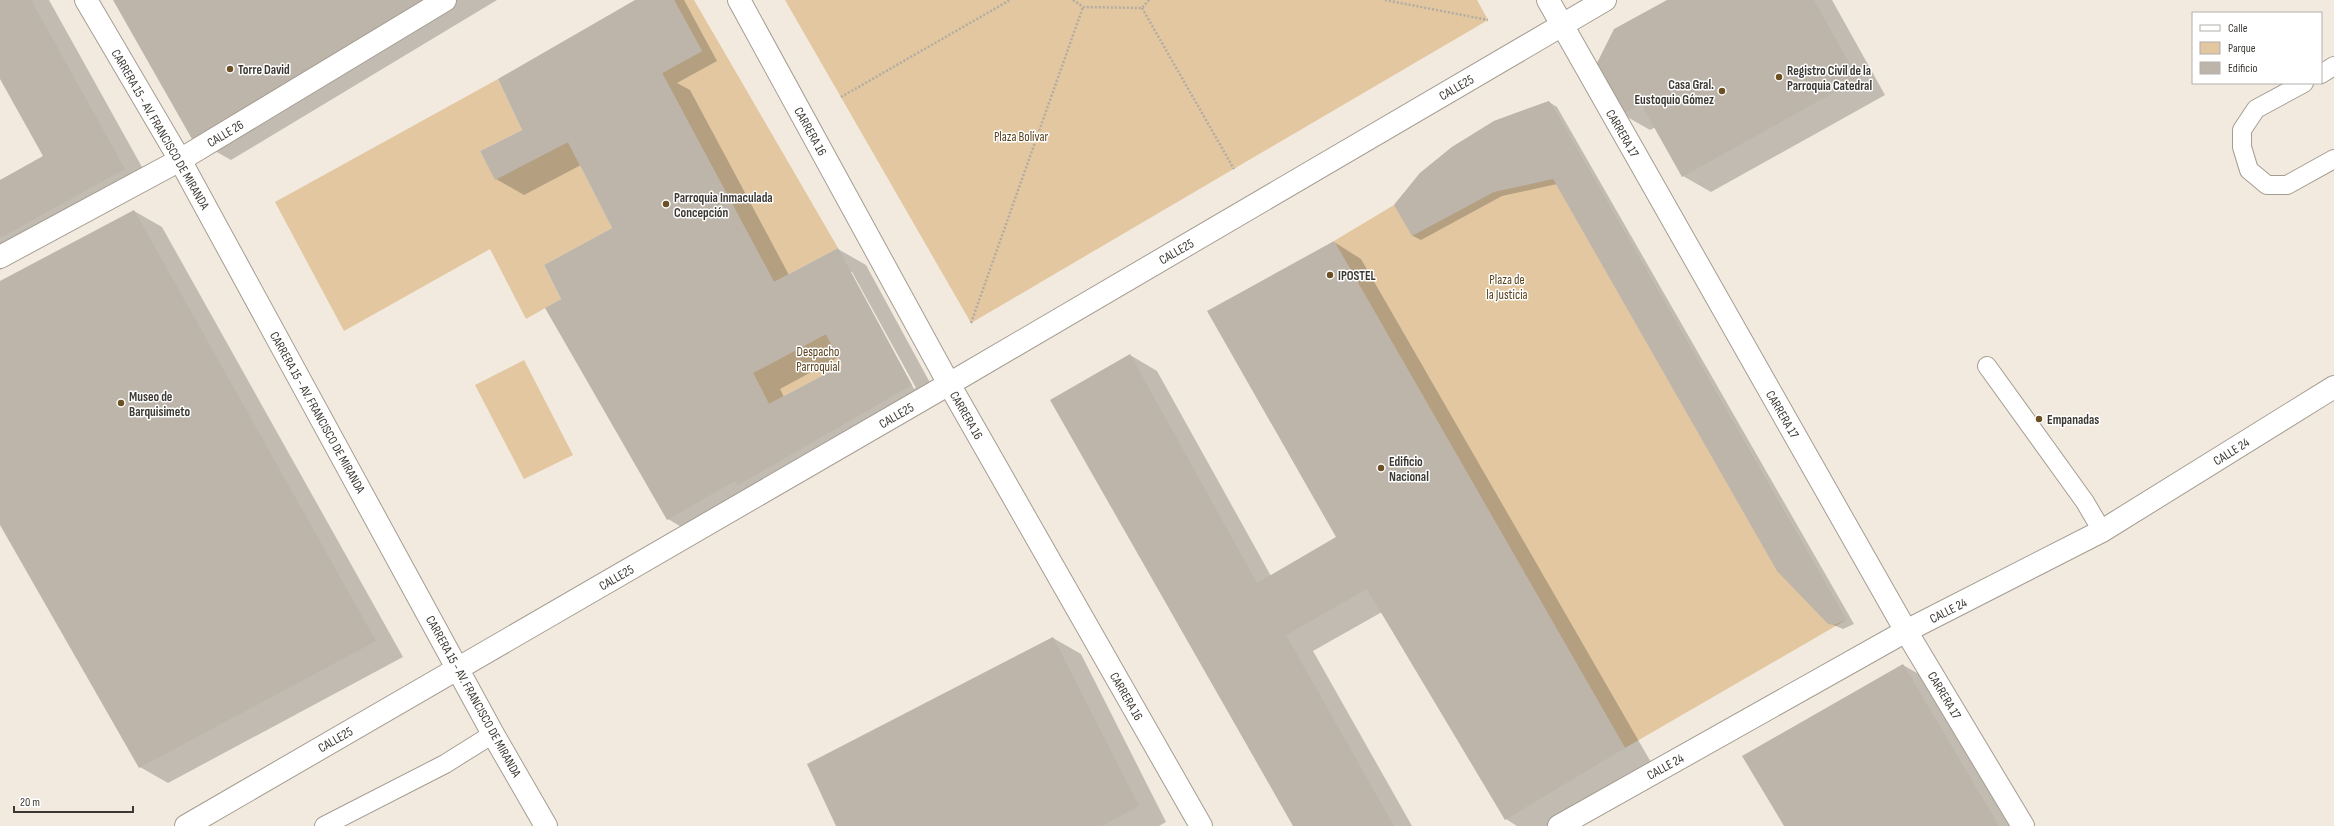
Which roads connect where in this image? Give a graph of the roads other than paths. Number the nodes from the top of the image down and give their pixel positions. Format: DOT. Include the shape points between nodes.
graph roads {
  1 [pos="86,0"];
  2 [pos="445,0"];
  3 [pos="739,0"];
  4 [pos="1548,0"];
  5 [pos="1604,0"];
  6 [pos="1562,25"];
  7 [pos="2334,66"];
  8 [pos="2322,73"];
  9 [pos="2302,84"];
  10 [pos="2334,159"];
  11 [pos="180,160"];
  12 [pos="0,257"];
  13 [pos="1987,366"];
  14 [pos="949,384"];
  15 [pos="2334,387"];
  16 [pos="2102,531"];
  17 [pos="1906,631"];
  18 [pos="458,668"];
  19 [pos="493,734"];
  20 [pos="186,826"];
  21 [pos="324,826"];
  22 [pos="546,826"];
  23 [pos="1201,826"];
  24 [pos="1559,826"];
  25 [pos="2023,826"];
  1 -- 11 [label="street, CARRERA 15 - AV. FRANCISCO DE MIRANDA"];
  2 -- 11 [label="street, CALLE 26"];
  3 -- 14 [label="street, CARRERA 16"];
  4 -- 6 [label="street, CARRERA 17"];
  5 -- 6 [label="street, CALLE25"];
  6 -- 14 [label="street, CALLE25"];
  6 -- 17 [label="street, CARRERA 17"];
  7 -- 8 [label="lane"];
  9 -- 10 [label="lane" via="2256,109 2242,130 2242,148 2249,170 2267,185 2287,185"];
  11 -- 12 [label="street, CALLE 26"];
  11 -- 18 [label="street, CARRERA 15 - AV. FRANCISCO DE MIRANDA"];
  13 -- 16 [label="lane"];
  14 -- 18 [label="street, CALLE25"];
  14 -- 23 [label="street, CARRERA 16"];
  15 -- 16 [label="street, CALLE 24"];
  16 -- 17 [label="street, CALLE 24"];
  17 -- 24 [label="street, CALLE 24"];
  17 -- 25 [label="street, CARRERA 17"];
  18 -- 19 [label="street, CARRERA 15 - AV. FRANCISCO DE MIRANDA"];
  18 -- 20 [label="street, CALLE25"];
  19 -- 21 [label="lane" via="445,764"];
  19 -- 22 [label="street, CARRERA 15 - AV. FRANCISCO DE MIRANDA"];
}
